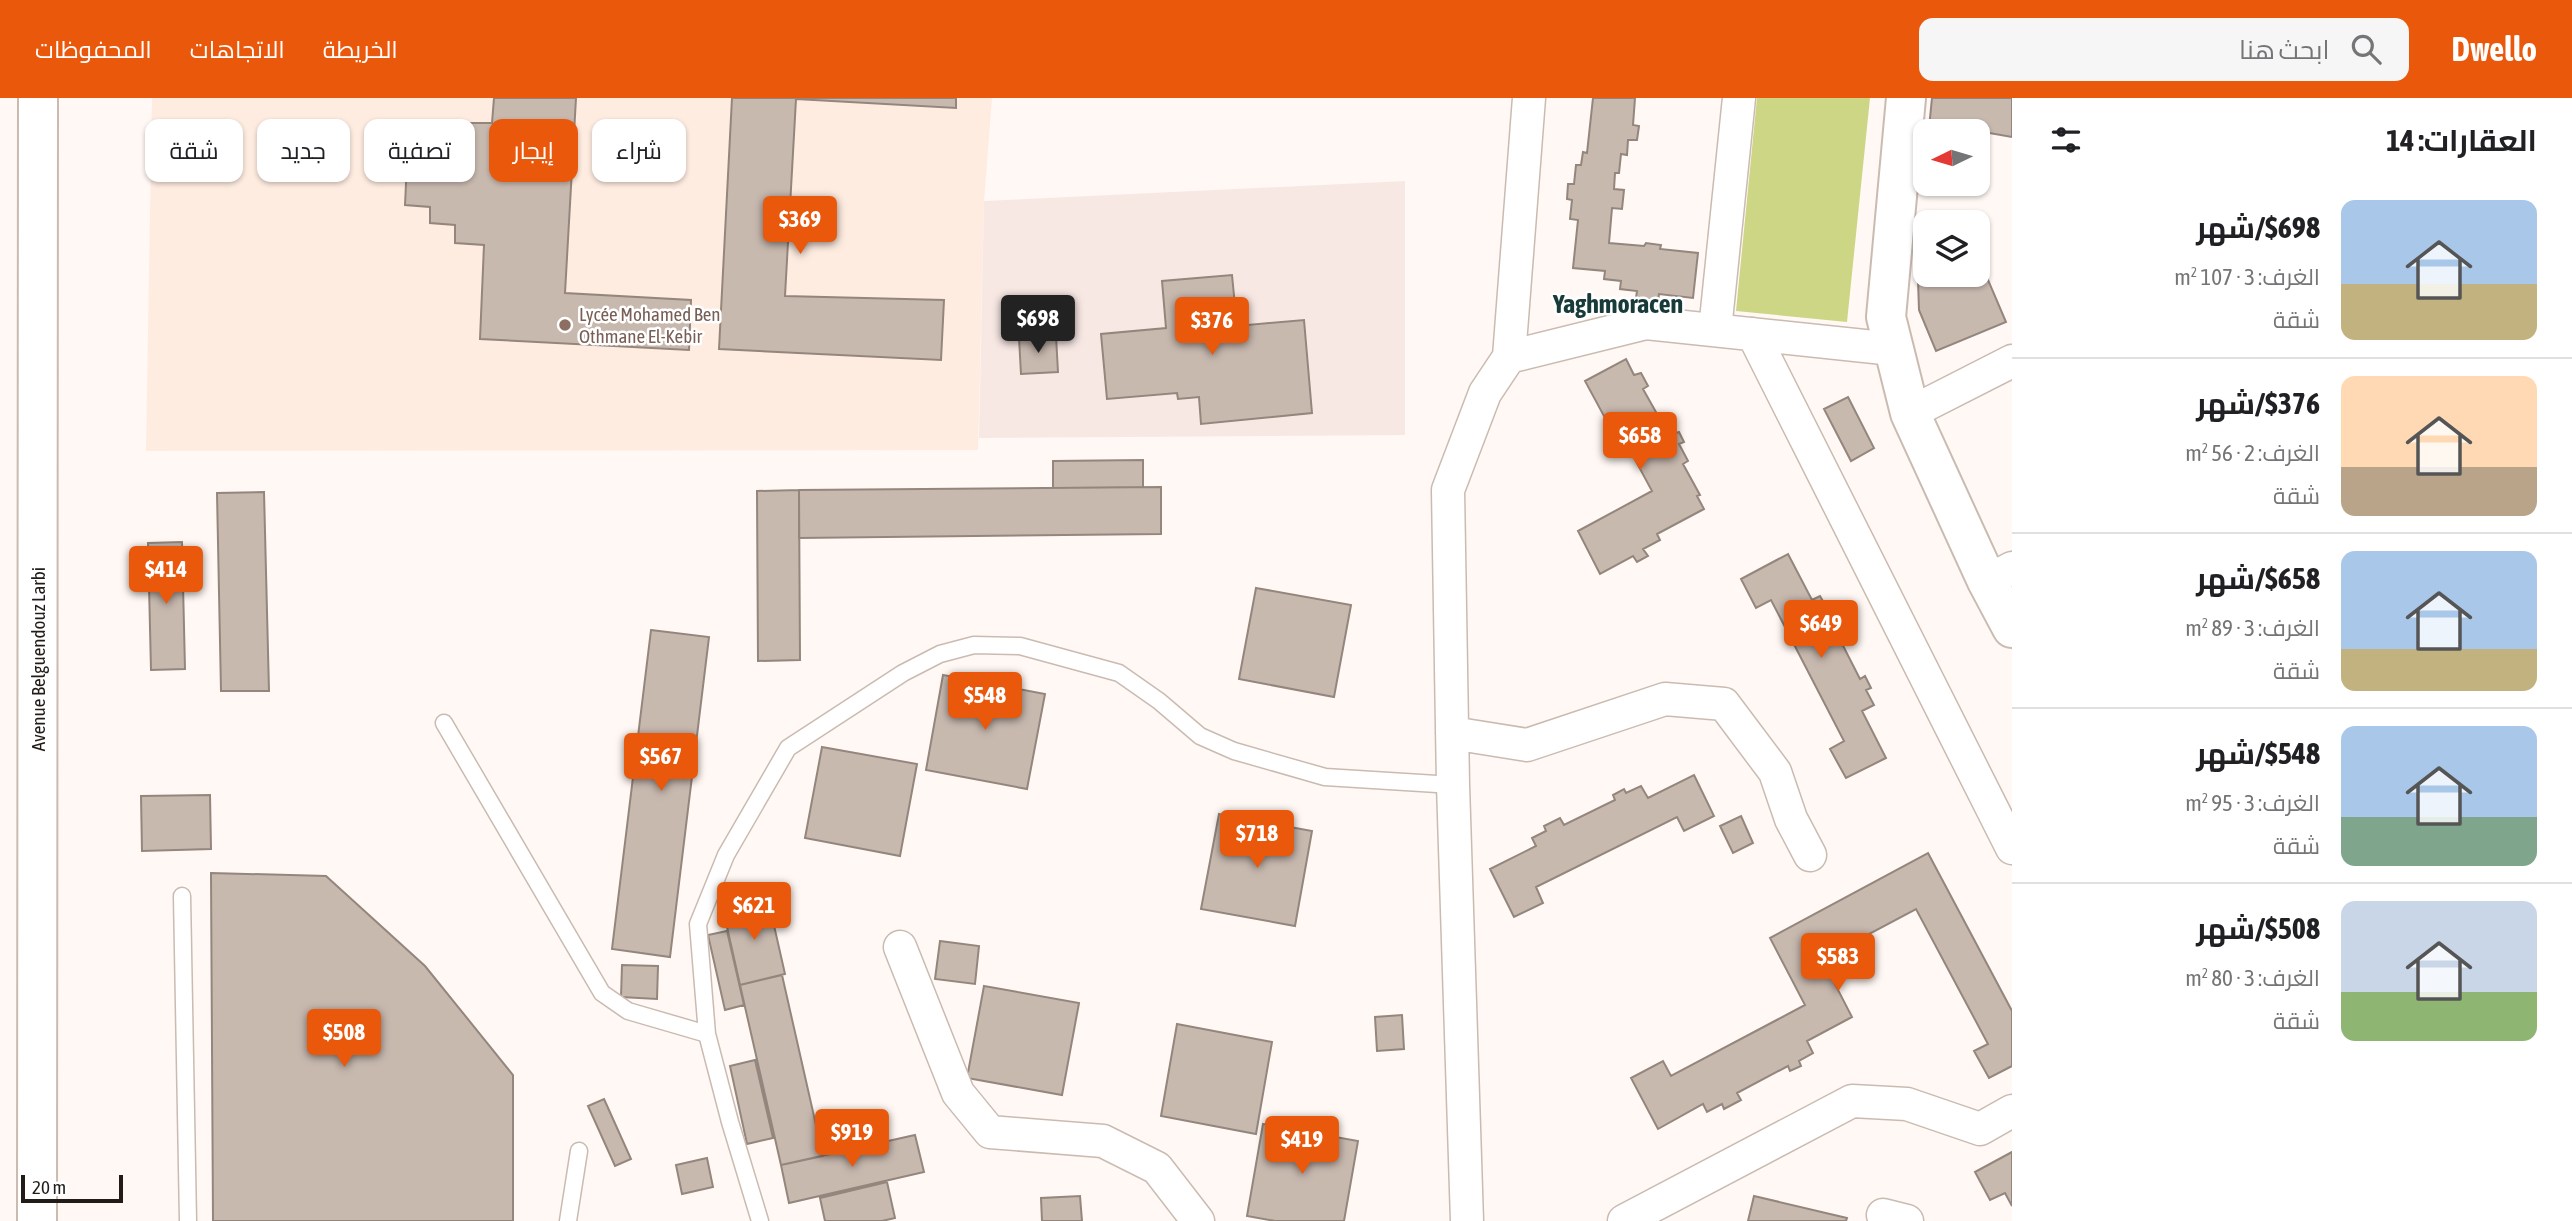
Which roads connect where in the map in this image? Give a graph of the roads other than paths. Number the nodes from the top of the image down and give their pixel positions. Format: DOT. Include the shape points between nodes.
graph roads {
  1 [pos="38,98"];
  2 [pos="1529,98"];
  3 [pos="1740,98"];
  4 [pos="1906,98"];
  5 [pos="1715,330"];
  6 [pos="1753,334"];
  7 [pos="1894,349"];
  8 [pos="1509,357"];
  9 [pos="2012,361"];
  10 [pos="1910,413"];
  11 [pos="2000,574"];
  12 [pos="2012,628"];
  13 [pos="444,723"];
  14 [pos="1452,733"];
  15 [pos="1453,785"];
  16 [pos="2012,848"];
  17 [pos="1810,855"];
  18 [pos="182,896"];
  19 [pos="900,947"];
  20 [pos="707,1034"];
  21 [pos="2012,1111"];
  22 [pos="579,1151"];
  23 [pos="37,1221"];
  24 [pos="188,1221"];
  25 [pos="568,1221"];
  26 [pos="760,1221"];
  27 [pos="1198,1221"];
  28 [pos="1467,1221"];
  29 [pos="1624,1221"];
  1 -- 23 [label="main road, Avenue Belguendouz Larbi"];
  2 -- 8 [label="street"];
  3 -- 5 [label="street"];
  4 -- 7 [label="main road" via="1886,317"];
  5 -- 6 [label="street"];
  5 -- 8 [label="street" via="1646,323"];
  6 -- 7 [label="street"];
  6 -- 16 [label="street"];
  7 -- 10 [label="main road"];
  8 -- 14 [label="street" via="1485,393 1448,490"];
  9 -- 10 [label="street"];
  10 -- 11 [label="main road"];
  11 -- 12 [label="main road"];
  13 -- 20 [label="lane" via="602,993 628,1011"];
  14 -- 15 [label="street"];
  14 -- 17 [label="street" via="1527,745 1665,699 1724,704 1774,772"];
  15 -- 20 [label="lane" via="1325,777 1234,751 1200,736 1119,673 1020,646 974,645 940,654 788,748 726,855 698,924"];
  15 -- 28 [label="street"];
  18 -- 24 [label="lane"];
  19 -- 27 [label="street" via="958,1093 990,1132 1103,1141 1157,1168"];
  20 -- 26 [label="lane"];
  21 -- 29 [label="street" via="1980,1129 1907,1104 1852,1101"];
  22 -- 25 [label="lane"];
}
